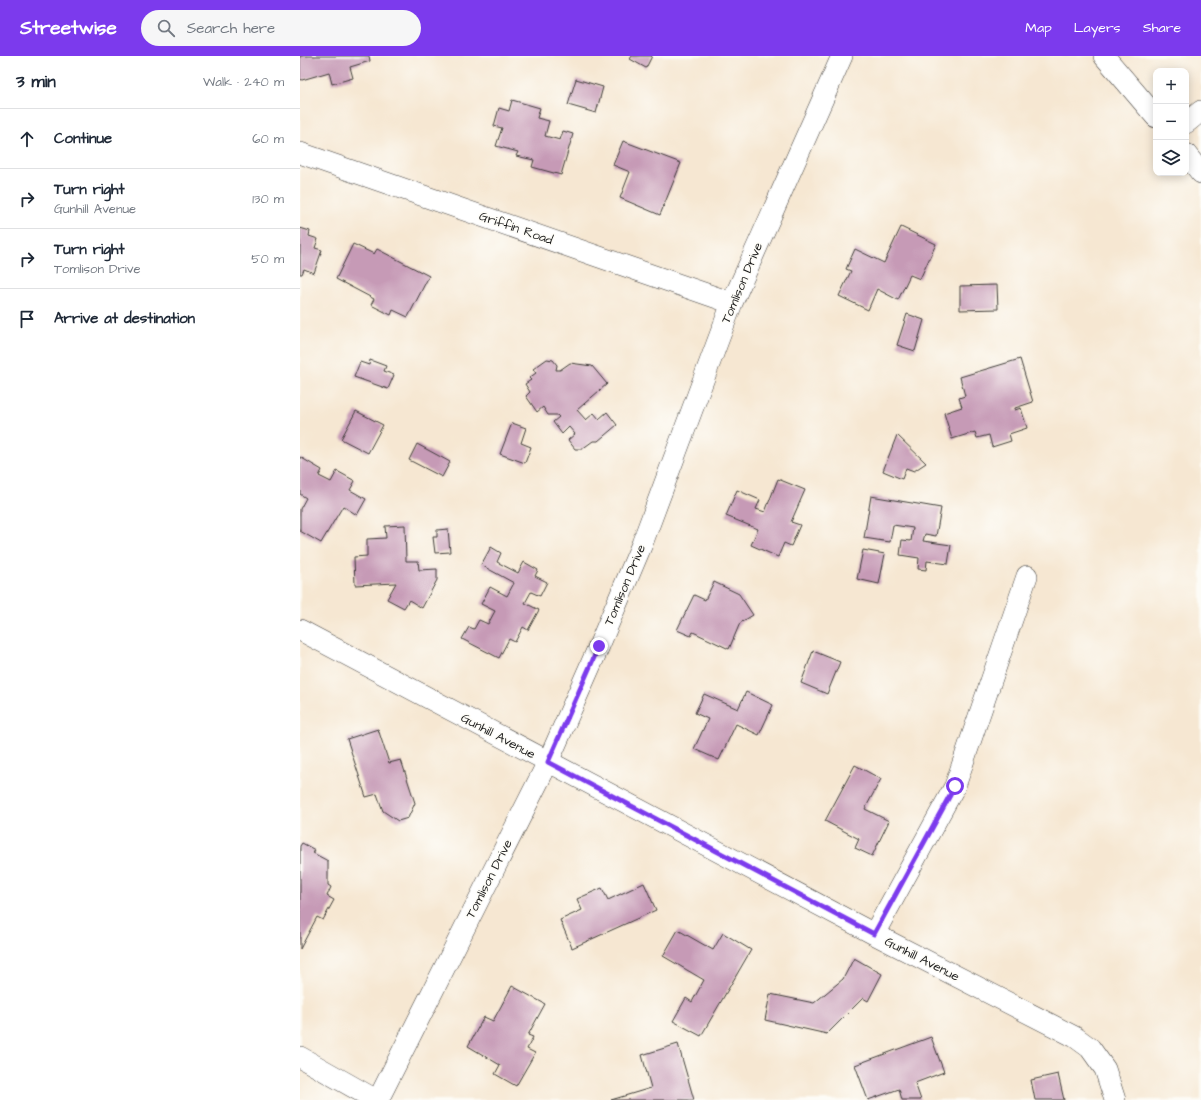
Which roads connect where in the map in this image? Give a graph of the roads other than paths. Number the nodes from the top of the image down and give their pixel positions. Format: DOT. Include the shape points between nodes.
graph roads {
  1 [pos="842,56"];
  2 [pos="1104,56"];
  3 [pos="1201,111"];
  4 [pos="1153,113"];
  5 [pos="1189,121"];
  6 [pos="300,153"];
  7 [pos="1189,158"];
  8 [pos="1201,173"];
  9 [pos="732,303"];
  10 [pos="1027,576"];
  11 [pos="300,630"];
  12 [pos="548,762"];
  13 [pos="874,934"];
  14 [pos="300,1058"];
  15 [pos="377,1100"];
  16 [pos="1115,1100"];
  1 -- 9 [label="street, Tomlison Drive"];
  2 -- 4 [label="street"];
  3 -- 5 [label="street"];
  6 -- 9 [label="street, Griffin Road"];
  7 -- 8 [label="street"];
  9 -- 12 [label="street, Tomlison Drive" via="642,544"];
  10 -- 13 [label="street" via="955,786"];
  11 -- 12 [label="street, Gunhill Avenue"];
  12 -- 13 [label="street, Gunhill Avenue"];
  12 -- 15 [label="street, Tomlison Drive"];
  13 -- 16 [label="street, Gunhill Avenue" via="1075,1037 1090,1048 1105,1069"];
  14 -- 15 [label="street"];
}
